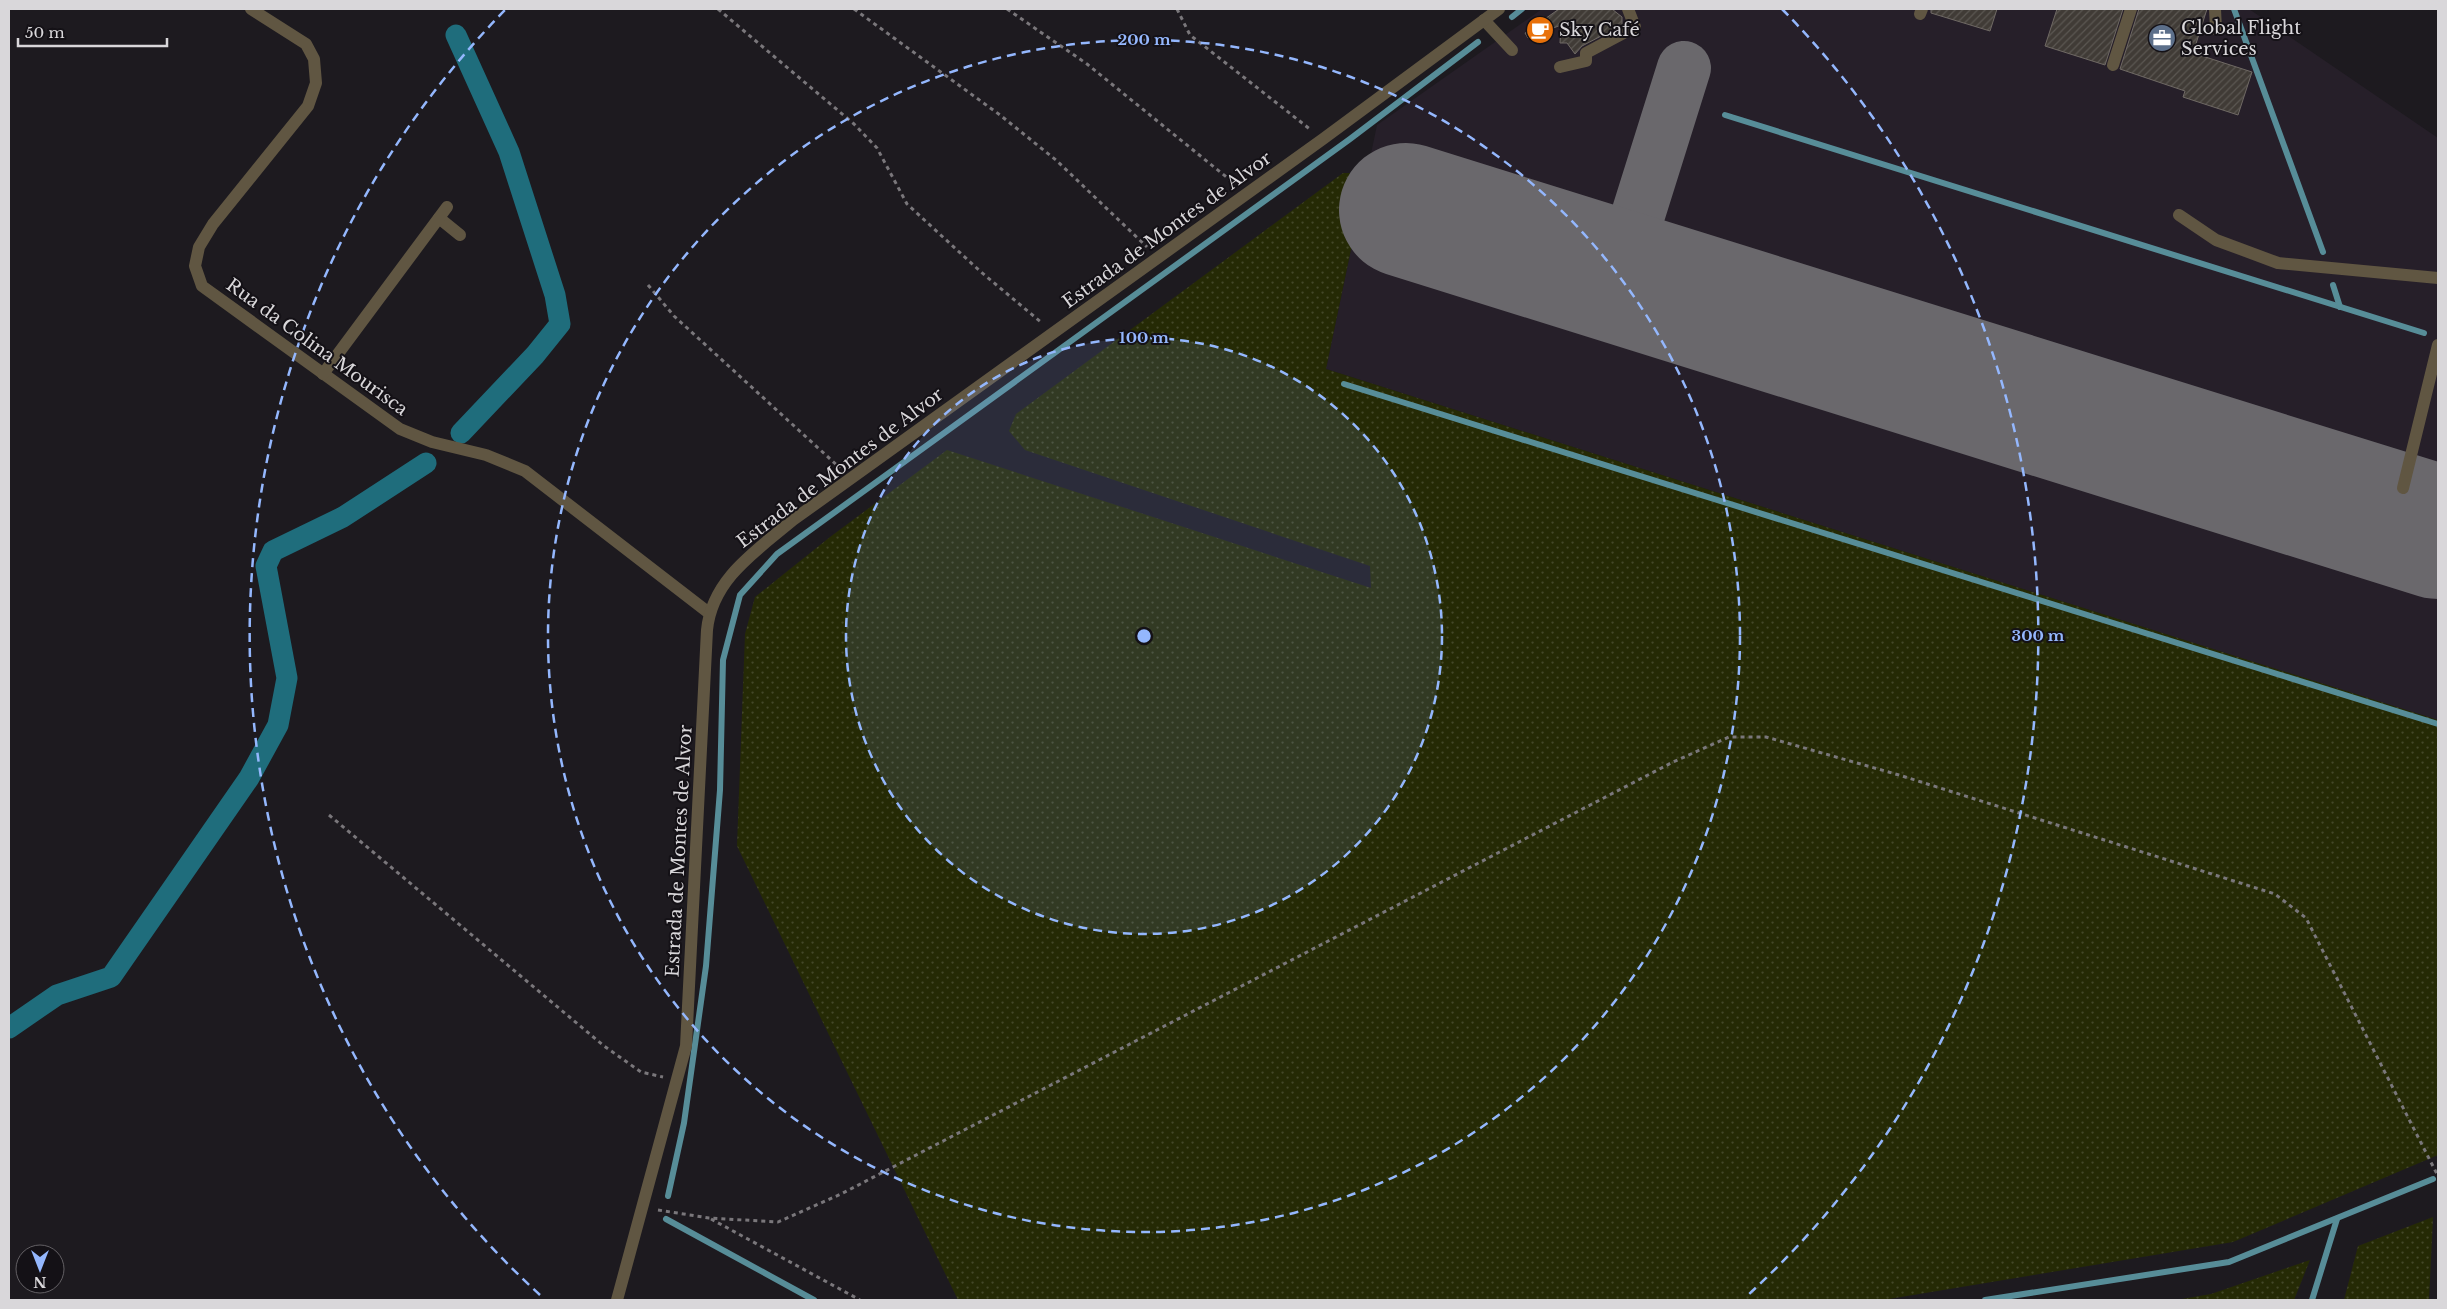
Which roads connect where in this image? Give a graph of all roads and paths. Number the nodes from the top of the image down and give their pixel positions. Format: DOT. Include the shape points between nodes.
graph roads {
  1 [pos="251,9"];
  2 [pos="718,9"];
  3 [pos="854,9"];
  4 [pos="1007,9"];
  5 [pos="1177,9"];
  6 [pos="1499,9"];
  7 [pos="1628,9"];
  8 [pos="2131,9"];
  9 [pos="2215,9"];
  10 [pos="1484,20"];
  11 [pos="2216,29"];
  12 [pos="1512,50"];
  13 [pos="2113,65"];
  14 [pos="1560,67"];
  15 [pos="1323,139"];
  16 [pos="1247,194"];
  17 [pos="447,207"];
  18 [pos="2178,215"];
  19 [pos="439,218"];
  20 [pos="460,235"];
  21 [pos="1158,258"];
  22 [pos="2438,278"];
  23 [pos="648,285"];
  24 [pos="1054,333"];
  25 [pos="2438,345"];
  26 [pos="323,374"];
  27 [pos="852,478"];
  28 [pos="2404,488"];
  29 [pos="709,613"];
  30 [pos="329,815"];
  31 [pos="678,1081"];
  32 [pos="2438,1176"];
  33 [pos="642,1207"];
  34 [pos="709,1218"];
  35 [pos="617,1300"];
  36 [pos="860,1300"];
  1 -- 26 [label="street, Rua da Colina Mourisca" via="306,44 314,59 316,83 308,106 213,224 200,247 195,266 202,286"];
  2 -- 24 [label="path" via="854,124 877,148 907,204 966,260"];
  3 -- 21 [label="path" via="1056,160"];
  4 -- 16 [label="path" via="1087,64"];
  5 -- 15 [label="path" via="1190,35"];
  6 -- 10 [label="street, Estrada de Montes de Alvor"];
  7 -- 14 [label="street" via="1635,28 1586,53 1586,60"];
  8 -- 13 [label="street"];
  9 -- 11 [label="street"];
  10 -- 12 [label="street"];
  10 -- 15 [label="street, Estrada de Montes de Alvor"];
  15 -- 16 [label="street, Estrada de Montes de Alvor"];
  16 -- 21 [label="street, Estrada de Montes de Alvor"];
  17 -- 19 [label="street"];
  18 -- 22 [label="street" via="2216,240 2278,263"];
  19 -- 20 [label="street"];
  19 -- 26 [label="street"];
  21 -- 24 [label="street, Estrada de Montes de Alvor"];
  23 -- 27 [label="path" via="674,316"];
  24 -- 27 [label="street, Estrada de Montes de Alvor"];
  25 -- 28 [label="street"];
  26 -- 29 [label="street, Rua da Colina Mourisca" via="400,429 432,442 486,455 525,471"];
  27 -- 29 [label="street, Estrada de Montes de Alvor" via="792,520 738,565 718,593"];
  29 -- 31 [label="street, Estrada de Montes de Alvor" via="686,1046"];
  30 -- 31 [label="path" via="604,1046 641,1072"];
  31 -- 33 [label="street, Estrada de Montes de Alvor"];
  32 -- 34 [label="path" via="2306,918 2275,894 1898,775 1766,737 1729,737 1664,767 841,1194 778,1222"];
  33 -- 34 [label="path"];
  33 -- 35 [label="street, Estrada de Montes de Alvor"];
  34 -- 36 [label="path"];
}
